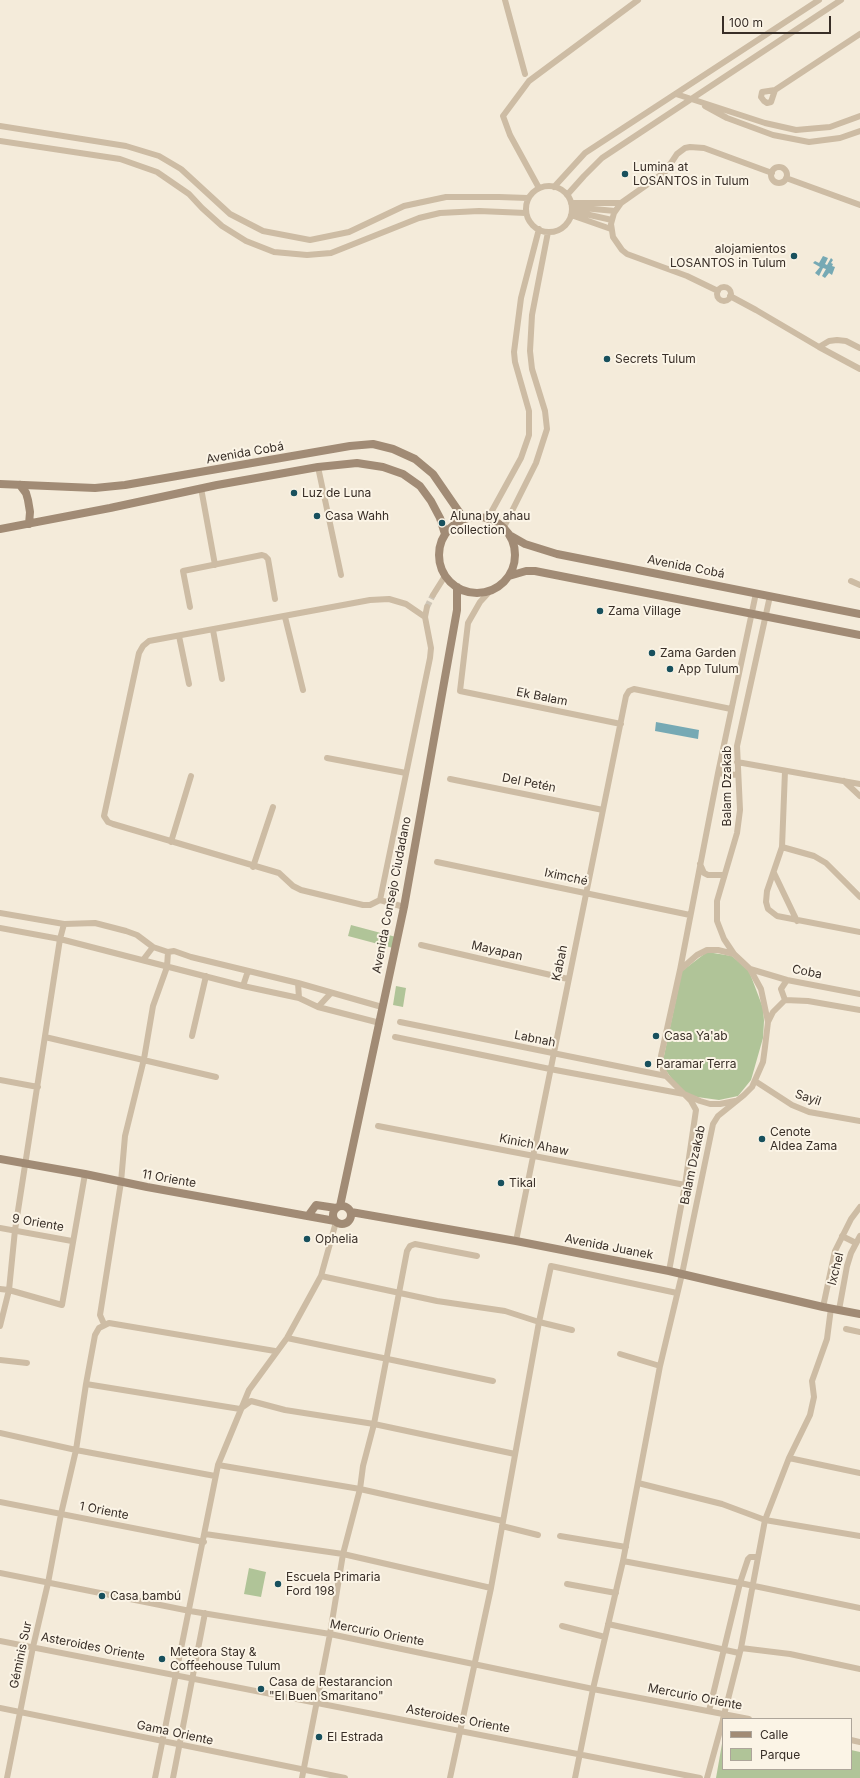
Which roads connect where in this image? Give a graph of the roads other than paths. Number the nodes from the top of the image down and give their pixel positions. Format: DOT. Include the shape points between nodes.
graph roads {
  1 [pos="505,0"];
  2 [pos="638,0"];
  3 [pos="819,0"];
  4 [pos="841,0"];
  5 [pos="860,34"];
  6 [pos="525,74"];
  7 [pos="775,90"];
  8 [pos="676,94"];
  9 [pos="691,99"];
  10 [pos="860,116"];
  11 [pos="0,126"];
  12 [pos="860,130"];
  13 [pos="0,141"];
  14 [pos="772,173"];
  15 [pos="786,178"];
  16 [pos="554,187"];
  17 [pos="539,188"];
  18 [pos="567,195"];
  19 [pos="528,198"];
  20 [pos="621,203"];
  21 [pos="860,205"];
  22 [pos="571,209"];
  23 [pos="615,211"];
  24 [pos="526,213"];
  25 [pos="612,220"];
  26 [pos="538,229"];
  27 [pos="611,229"];
  28 [pos="548,232"];
  29 [pos="820,347"];
  30 [pos="860,348"];
  31 [pos="860,369"];
  32 [pos="318,467"];
  33 [pos="0,484"];
  34 [pos="20,485"];
  35 [pos="201,488"];
  36 [pos="488,518"];
  37 [pos="464,519"];
  38 [pos="29,524"];
  39 [pos="504,527"];
  40 [pos="0,529"];
  41 [pos="445,534"];
  42 [pos="511,536"];
  43 [pos="215,565"];
  44 [pos="341,575"];
  45 [pos="445,576"];
  46 [pos="509,576"];
  47 [pos="851,581"];
  48 [pos="860,585"];
  49 [pos="457,587"];
  50 [pos="491,590"];
  51 [pos="756,593"];
  52 [pos="433,595"];
  53 [pos="770,596"];
  54 [pos="275,599"];
  55 [pos="190,607"];
  56 [pos="427,607"];
  57 [pos="751,614"];
  58 [pos="860,614"];
  59 [pos="765,616"];
  60 [pos="285,617"];
  61 [pos="425,617"];
  62 [pos="213,630"];
  63 [pos="860,635"];
  64 [pos="179,636"];
  65 [pos="222,679"];
  66 [pos="189,684"];
  67 [pos="303,690"];
  68 [pos="731,709"];
  69 [pos="621,724"];
  70 [pos="327,758"];
  71 [pos="737,762"];
  72 [pos="785,771"];
  73 [pos="406,773"];
  74 [pos="718,773"];
  75 [pos="738,775"];
  76 [pos="191,776"];
  77 [pos="450,779"];
  78 [pos="844,781"];
  79 [pos="860,784"];
  80 [pos="860,796"];
  81 [pos="273,807"];
  82 [pos="603,810"];
  83 [pos="171,842"];
  84 [pos="782,848"];
  85 [pos="437,862"];
  86 [pos="700,864"];
  87 [pos="253,867"];
  88 [pos="774,873"];
  89 [pos="724,875"];
  90 [pos="586,892"];
  91 [pos="860,897"];
  92 [pos="380,900"];
  93 [pos="404,906"];
  94 [pos="0,913"];
  95 [pos="690,915"];
  96 [pos="796,921"];
  97 [pos="64,924"];
  98 [pos="0,928"];
  99 [pos="860,932"];
  100 [pos="60,939"];
  101 [pos="420,945"];
  102 [pos="153,947"];
  103 [pos="168,952"];
  104 [pos="734,954"];
  105 [pos="144,960"];
  106 [pos="167,967"];
  107 [pos="750,969"];
  108 [pos="680,970"];
  109 [pos="248,971"];
  110 [pos="206,976"];
  111 [pos="568,979"];
  112 [pos="787,980"];
  113 [pos="298,983"];
  114 [pos="243,986"];
  115 [pos="331,993"];
  116 [pos="860,994"];
  117 [pos="299,998"];
  118 [pos="785,1000"];
  119 [pos="318,1007"];
  120 [pos="382,1007"];
  121 [pos="860,1010"];
  122 [pos="400,1022"];
  123 [pos="768,1022"];
  124 [pos="380,1023"];
  125 [pos="192,1036"];
  126 [pos="45,1037"];
  127 [pos="395,1037"];
  128 [pos="553,1054"];
  129 [pos="144,1059"];
  130 [pos="550,1069"];
  131 [pos="666,1076"];
  132 [pos="216,1077"];
  133 [pos="0,1080"];
  134 [pos="755,1082"];
  135 [pos="38,1087"];
  136 [pos="684,1094"];
  137 [pos="737,1100"];
  138 [pos="860,1121"];
  139 [pos="378,1126"];
  140 [pos="532,1156"];
  141 [pos="0,1158"];
  142 [pos="25,1163"];
  143 [pos="85,1174"];
  144 [pos="121,1182"];
  145 [pos="685,1185"];
  146 [pos="338,1207"];
  147 [pos="860,1207"];
  148 [pos="351,1212"];
  149 [pos="308,1216"];
  150 [pos="335,1221"];
  151 [pos="0,1228"];
  152 [pos="15,1230"];
  153 [pos="842,1236"];
  154 [pos="860,1236"];
  155 [pos="72,1241"];
  156 [pos="516,1241"];
  157 [pos="856,1243"];
  158 [pos="477,1256"];
  159 [pos="669,1271"];
  160 [pos="682,1274"];
  161 [pos="321,1276"];
  162 [pos="0,1289"];
  163 [pos="9,1290"];
  164 [pos="399,1293"];
  165 [pos="677,1293"];
  166 [pos="831,1308"];
  167 [pos="860,1314"];
  168 [pos="539,1322"];
  169 [pos="104,1324"];
  170 [pos="0,1326"];
  171 [pos="846,1329"];
  172 [pos="572,1330"];
  173 [pos="860,1332"];
  174 [pos="287,1338"];
  175 [pos="276,1351"];
  176 [pos="620,1354"];
  177 [pos="386,1357"];
  178 [pos="0,1360"];
  179 [pos="26,1363"];
  180 [pos="660,1366"];
  181 [pos="493,1381"];
  182 [pos="86,1384"];
  183 [pos="240,1409"];
  184 [pos="374,1424"];
  185 [pos="0,1433"];
  186 [pos="76,1450"];
  187 [pos="515,1454"];
  188 [pos="789,1458"];
  189 [pos="218,1465"];
  190 [pos="860,1473"];
  191 [pos="215,1476"];
  192 [pos="638,1483"];
  193 [pos="360,1489"];
  194 [pos="0,1502"];
  195 [pos="61,1514"];
  196 [pos="765,1520"];
  197 [pos="502,1523"];
  198 [pos="205,1534"];
  199 [pos="538,1535"];
  200 [pos="560,1536"];
  201 [pos="860,1536"];
  202 [pos="204,1542"];
  203 [pos="626,1547"];
  204 [pos="343,1554"];
  205 [pos="758,1557"];
  206 [pos="623,1562"];
  207 [pos="0,1573"];
  208 [pos="48,1583"];
  209 [pos="740,1583"];
  210 [pos="567,1584"];
  211 [pos="752,1586"];
  212 [pos="491,1588"];
  213 [pos="616,1593"];
  214 [pos="860,1608"];
  215 [pos="190,1611"];
  216 [pos="205,1613"];
  217 [pos="608,1624"];
  218 [pos="562,1626"];
  219 [pos="330,1634"];
  220 [pos="605,1637"];
  221 [pos="0,1640"];
  222 [pos="33,1647"];
  223 [pos="724,1649"];
  224 [pos="740,1650"];
  225 [pos="474,1663"];
  226 [pos="860,1669"];
  227 [pos="175,1674"];
  228 [pos="192,1678"];
  229 [pos="593,1689"];
  230 [pos="317,1704"];
  231 [pos="0,1708"];
  232 [pos="709,1711"];
  233 [pos="20,1712"];
  234 [pos="724,1718"];
  235 [pos="722,1725"];
  236 [pos="459,1731"];
  237 [pos="162,1741"];
  238 [pos="179,1745"];
  239 [pos="580,1754"];
  240 [pos="303,1770"];
  241 [pos="7,1778"];
  242 [pos="155,1778"];
  243 [pos="172,1778"];
  244 [pos="302,1778"];
  245 [pos="345,1778"];
  246 [pos="450,1778"];
  247 [pos="575,1778"];
  248 [pos="700,1778"];
  249 [pos="707,1778"];
  1 -- 6 [label="street"];
  2 -- 17 [label="street" via="529,81 503,116 510,135"];
  3 -- 8 [label="street"];
  4 -- 9 [label="street"];
  5 -- 7 [label="street"];
  8 -- 9 [label="street"];
  8 -- 16 [label="street" via="585,153"];
  9 -- 10 [label="street" via="765,123 796,130 830,127"];
  9 -- 12 [label="street" via="727,118 773,135 809,142 840,138"];
  9 -- 18 [label="street" via="602,158"];
  11 -- 19 [label="street" via="126,146 159,156 182,169 230,214 263,231 310,240 349,232 404,206 446,197"];
  13 -- 24 [label="street" via="120,159 157,172 189,194 222,226 246,241 274,252 307,255 331,253 420,218 440,213"];
  14 -- 15 [label="street" via="772,179 776,182 782,182"];
  14 -- 15 [label="street" via="776,168 783,168"];
  14 -- 20 [label="street" via="704,148 690,146 678,154 658,178"];
  15 -- 21 [label="street"];
  16 -- 17 [label="street"];
  16 -- 18 [label="street"];
  17 -- 19 [label="street"];
  18 -- 22 [label="street"];
  19 -- 24 [label="street"];
  20 -- 22 [label="street"];
  20 -- 23 [label="street"];
  22 -- 23 [label="street"];
  22 -- 25 [label="street"];
  22 -- 27 [label="street"];
  22 -- 28 [label="street" via="563,227"];
  23 -- 25 [label="street"];
  24 -- 26 [label="street"];
  25 -- 27 [label="street"];
  26 -- 28 [label="street"];
  26 -- 36 [label="street" via="521,298 514,352 529,411 529,435 521,458"];
  27 -- 29 [label="street" via="613,237 627,254 687,276 718,291 726,288 730,290 730,296"];
  28 -- 39 [label="street" via="532,315 530,351 547,429 536,463"];
  29 -- 30 [label="street" via="829,341 837,340 846,341"];
  29 -- 31 [label="street"];
  32 -- 35 [label="street"];
  32 -- 41 [label="street" via="357,463 383,467 403,474 420,486 431,501"];
  32 -- 44 [label="street"];
  33 -- 34 [label="street, Avenida Cobá"];
  34 -- 37 [label="street, Avenida Cobá" via="95,488 125,486 373,444 393,449 415,459 433,474"];
  34 -- 38 [label="street" via="28,500"];
  35 -- 38 [label="street"];
  35 -- 43 [label="street"];
  36 -- 37 [label="street" via="480,516"];
  36 -- 39 [label="street"];
  37 -- 41 [label="street" via="456,522"];
  38 -- 40 [label="street"];
  39 -- 42 [label="street"];
  41 -- 45 [label="street" via="439,550 439,559"];
  42 -- 46 [label="street" via="516,556"];
  42 -- 51 [label="street, Avenida Cobá" via="538,549"];
  43 -- 54 [label="street" via="265,556 268,559"];
  43 -- 55 [label="street" via="183,571"];
  45 -- 49 [label="street"];
  45 -- 52 [label="street"];
  46 -- 50 [label="street"];
  46 -- 57 [label="street" via="535,571"];
  47 -- 48 [label="street"];
  49 -- 50 [label="street" via="474,593"];
  49 -- 93 [label="street, Avenida Consejo Ciudadano" via="457,610"];
  50 -- 69 [label="street, Ek Balam" via="480,602 468,623 460,691"];
  51 -- 53 [label="street, Avenida Cobá"];
  51 -- 57 [label="street"];
  53 -- 58 [label="street, Avenida Cobá"];
  53 -- 59 [label="street, Balam Dzakab"];
  56 -- 61 [label="street"];
  57 -- 59 [label="street"];
  57 -- 68 [label="street"];
  59 -- 63 [label="street"];
  59 -- 71 [label="street, Balam Dzakab" via="737,746"];
  60 -- 61 [label="street" via="370,600 389,599 406,604"];
  60 -- 62 [label="street"];
  60 -- 67 [label="street"];
  61 -- 73 [label="street" via="431,648 430,658"];
  62 -- 64 [label="street"];
  62 -- 65 [label="street"];
  64 -- 66 [label="street"];
  64 -- 83 [label="street" via="149,642 143,646 139,654 104,816 113,824"];
  68 -- 69 [label="street, Kabah" via="634,689 626,696"];
  68 -- 74 [label="street"];
  69 -- 82 [label="street, Kabah"];
  70 -- 73 [label="street"];
  71 -- 72 [label="street"];
  71 -- 75 [label="street, Balam Dzakab"];
  72 -- 78 [label="street"];
  72 -- 84 [label="street"];
  73 -- 92 [label="street"];
  74 -- 75 [label="street"];
  74 -- 86 [label="street"];
  75 -- 89 [label="street, Balam Dzakab" via="740,810 737,833"];
  76 -- 83 [label="street"];
  77 -- 82 [label="street, Del Petén"];
  78 -- 79 [label="street"];
  78 -- 80 [label="street"];
  81 -- 87 [label="street"];
  82 -- 90 [label="street, Kabah"];
  83 -- 87 [label="street"];
  84 -- 88 [label="street"];
  84 -- 91 [label="street" via="814,856 826,863"];
  85 -- 90 [label="street, Iximché"];
  86 -- 89 [label="street" via="708,875"];
  86 -- 95 [label="street"];
  87 -- 92 [label="street" via="279,873 300,890 363,905"];
  88 -- 96 [label="street"];
  88 -- 96 [label="street" via="767,891 768,909 776,916"];
  89 -- 104 [label="street, Balam Dzakab" via="717,901 718,921 724,939"];
  90 -- 95 [label="street, Iximché"];
  90 -- 111 [label="street, Kabah"];
  92 -- 93 [label="street"];
  93 -- 120 [label="street, Avenida Consejo Ciudadano"];
  94 -- 97 [label="street"];
  95 -- 108 [label="street"];
  96 -- 99 [label="street"];
  97 -- 100 [label="street"];
  97 -- 102 [label="street" via="94,923 137,935"];
  98 -- 100 [label="street"];
  100 -- 105 [label="street"];
  100 -- 126 [label="street"];
  101 -- 111 [label="street, Mayapan"];
  102 -- 103 [label="street"];
  102 -- 105 [label="street"];
  103 -- 106 [label="street"];
  103 -- 109 [label="street"];
  104 -- 107 [label="street, Balam Dzakab"];
  104 -- 108 [label="street" via="707,950 692,958"];
  105 -- 106 [label="street"];
  106 -- 110 [label="street"];
  106 -- 129 [label="street" via="153,1006"];
  107 -- 112 [label="street, Coba"];
  107 -- 123 [label="street, Balam Dzakab" via="761,989"];
  108 -- 131 [label="street" via="661,1056 661,1066"];
  109 -- 113 [label="street"];
  109 -- 114 [label="street"];
  110 -- 114 [label="street"];
  110 -- 125 [label="street"];
  111 -- 128 [label="street, Kabah"];
  112 -- 116 [label="street, Coba"];
  112 -- 118 [label="street" via="781,989"];
  113 -- 115 [label="street"];
  113 -- 117 [label="street"];
  114 -- 117 [label="street"];
  115 -- 119 [label="street"];
  115 -- 120 [label="street"];
  117 -- 119 [label="street"];
  118 -- 121 [label="street" via="808,1001"];
  118 -- 123 [label="street" via="773,1012"];
  119 -- 124 [label="street"];
  120 -- 124 [label="street, Avenida Consejo Ciudadano"];
  122 -- 128 [label="street, Labnah"];
  123 -- 134 [label="street, Balam Dzakab" via="763,1062"];
  124 -- 146 [label="street, Avenida Consejo Ciudadano"];
  126 -- 129 [label="street"];
  126 -- 135 [label="street"];
  127 -- 130 [label="street"];
  128 -- 130 [label="street, Kabah"];
  128 -- 131 [label="street, Labnah"];
  129 -- 132 [label="street"];
  129 -- 144 [label="street" via="125,1136"];
  130 -- 136 [label="street"];
  130 -- 140 [label="street, Kabah"];
  131 -- 136 [label="street"];
  133 -- 135 [label="street"];
  134 -- 137 [label="street, Balam Dzakab"];
  134 -- 138 [label="street, Sayil" via="792,1106 809,1112"];
  135 -- 142 [label="street"];
  136 -- 137 [label="street" via="710,1104"];
  136 -- 145 [label="street" via="696,1110"];
  137 -- 160 [label="street, Balam Dzakab" via="718,1116 713,1124"];
  139 -- 140 [label="street, Kinich Ahaw"];
  140 -- 145 [label="street, Kinich Ahaw"];
  140 -- 156 [label="street, Kabah"];
  141 -- 142 [label="street, 11 Oriente"];
  142 -- 143 [label="street, 11 Oriente"];
  142 -- 152 [label="street"];
  143 -- 144 [label="street, 11 Oriente"];
  143 -- 155 [label="street"];
  144 -- 149 [label="street, 11 Oriente"];
  144 -- 169 [label="street" via="100,1315"];
  145 -- 159 [label="street"];
  146 -- 148 [label="street" via="348,1208"];
  146 -- 149 [label="street" via="316,1205"];
  146 -- 150 [label="street" via="333,1214"];
  147 -- 153 [label="street"];
  148 -- 150 [label="street" via="351,1218 347,1223"];
  148 -- 156 [label="street, Avenida Juanek"];
  149 -- 150 [label="street, 11 Oriente"];
  150 -- 161 [label="street"];
  151 -- 152 [label="street, 9 Oriente"];
  152 -- 155 [label="street, 9 Oriente"];
  152 -- 163 [label="street"];
  153 -- 157 [label="street"];
  153 -- 166 [label="street" via="835,1251"];
  154 -- 157 [label="street, Ixchel"];
  155 -- 163 [label="street" via="62,1305"];
  156 -- 159 [label="street, Avenida Juanek"];
  157 -- 166 [label="street, Ixchel"];
  158 -- 164 [label="street" via="412,1244 407,1251"];
  159 -- 160 [label="street, Avenida Juanek"];
  160 -- 165 [label="street, Balam Dzakab"];
  160 -- 166 [label="street, Avenida Juanek"];
  161 -- 164 [label="street"];
  161 -- 174 [label="street"];
  162 -- 163 [label="street"];
  163 -- 170 [label="street"];
  164 -- 168 [label="street" via="505,1311"];
  164 -- 177 [label="street"];
  165 -- 168 [label="street" via="551,1266"];
  165 -- 180 [label="street, Balam Dzakab"];
  166 -- 167 [label="street, Avenida Juanek"];
  166 -- 188 [label="street" via="828,1334 812,1380 814,1397 810,1415"];
  168 -- 172 [label="street"];
  168 -- 187 [label="street"];
  169 -- 175 [label="street"];
  169 -- 182 [label="street, Géminis Sur" via="95,1335"];
  171 -- 173 [label="street"];
  174 -- 175 [label="street"];
  174 -- 177 [label="street"];
  175 -- 183 [label="street" via="249,1390"];
  176 -- 180 [label="street"];
  177 -- 181 [label="street"];
  177 -- 184 [label="street"];
  178 -- 179 [label="street"];
  180 -- 192 [label="street, Balam Dzakab"];
  182 -- 183 [label="street"];
  182 -- 186 [label="street, Géminis Sur"];
  183 -- 184 [label="street" via="251,1401 285,1410"];
  183 -- 189 [label="street"];
  184 -- 187 [label="street"];
  184 -- 193 [label="street"];
  185 -- 186 [label="street"];
  186 -- 191 [label="street"];
  186 -- 195 [label="street, Géminis Sur"];
  187 -- 197 [label="street"];
  188 -- 190 [label="street"];
  188 -- 196 [label="street"];
  189 -- 191 [label="street"];
  189 -- 193 [label="street"];
  191 -- 198 [label="street"];
  192 -- 196 [label="street" via="722,1504"];
  192 -- 203 [label="street, Balam Dzakab"];
  193 -- 197 [label="street"];
  193 -- 204 [label="street"];
  194 -- 195 [label="street, 1 Oriente"];
  195 -- 202 [label="street, 1 Oriente"];
  195 -- 208 [label="street, Géminis Sur"];
  196 -- 201 [label="street"];
  196 -- 205 [label="street"];
  197 -- 199 [label="street"];
  197 -- 212 [label="street"];
  198 -- 202 [label="street"];
  198 -- 204 [label="street"];
  200 -- 203 [label="street"];
  202 -- 215 [label="street"];
  203 -- 206 [label="street, Balam Dzakab"];
  204 -- 212 [label="street"];
  204 -- 219 [label="street"];
  205 -- 209 [label="street" via="748,1559"];
  205 -- 211 [label="street"];
  206 -- 209 [label="street"];
  206 -- 213 [label="street, Balam Dzakab"];
  207 -- 208 [label="street, Mercurio Oriente"];
  208 -- 215 [label="street, Mercurio Oriente"];
  208 -- 222 [label="street, Géminis Sur"];
  209 -- 211 [label="street"];
  209 -- 223 [label="street"];
  210 -- 213 [label="street"];
  211 -- 214 [label="street"];
  211 -- 224 [label="street"];
  212 -- 225 [label="street"];
  213 -- 217 [label="street, Balam Dzakab"];
  215 -- 216 [label="street, Mercurio Oriente"];
  215 -- 227 [label="street"];
  216 -- 219 [label="street, Mercurio Oriente"];
  216 -- 228 [label="street"];
  217 -- 220 [label="street, Balam Dzakab"];
  217 -- 223 [label="street"];
  218 -- 220 [label="street"];
  219 -- 225 [label="street, Mercurio Oriente"];
  219 -- 230 [label="street"];
  220 -- 229 [label="street, Balam Dzakab"];
  221 -- 222 [label="street, Asteroides Oriente"];
  222 -- 227 [label="street, Asteroides Oriente"];
  222 -- 233 [label="street, Géminis Sur"];
  223 -- 224 [label="street"];
  223 -- 232 [label="street"];
  224 -- 226 [label="street" via="790,1654"];
  224 -- 234 [label="street"];
  225 -- 229 [label="street, Mercurio Oriente"];
  225 -- 236 [label="street"];
  227 -- 228 [label="street, Asteroides Oriente"];
  227 -- 237 [label="street"];
  228 -- 230 [label="street, Asteroides Oriente"];
  228 -- 238 [label="street"];
  229 -- 232 [label="street, Mercurio Oriente"];
  229 -- 239 [label="street, Balam Dzakab"];
  230 -- 236 [label="street, Asteroides Oriente"];
  230 -- 240 [label="street"];
  231 -- 233 [label="street, Gama Oriente"];
  232 -- 234 [label="street, Mercurio Oriente"];
  233 -- 237 [label="street, Gama Oriente"];
  233 -- 241 [label="street, Géminis Sur"];
  235 -- 249 [label="street"];
  236 -- 239 [label="street, Asteroides Oriente"];
  236 -- 246 [label="street"];
  237 -- 238 [label="street, Gama Oriente"];
  237 -- 242 [label="street"];
  238 -- 240 [label="street, Gama Oriente"];
  238 -- 243 [label="street"];
  239 -- 247 [label="street, Balam Dzakab"];
  239 -- 248 [label="street, Asteroides Oriente"];
  240 -- 244 [label="street"];
  240 -- 245 [label="street, Gama Oriente"];
}
